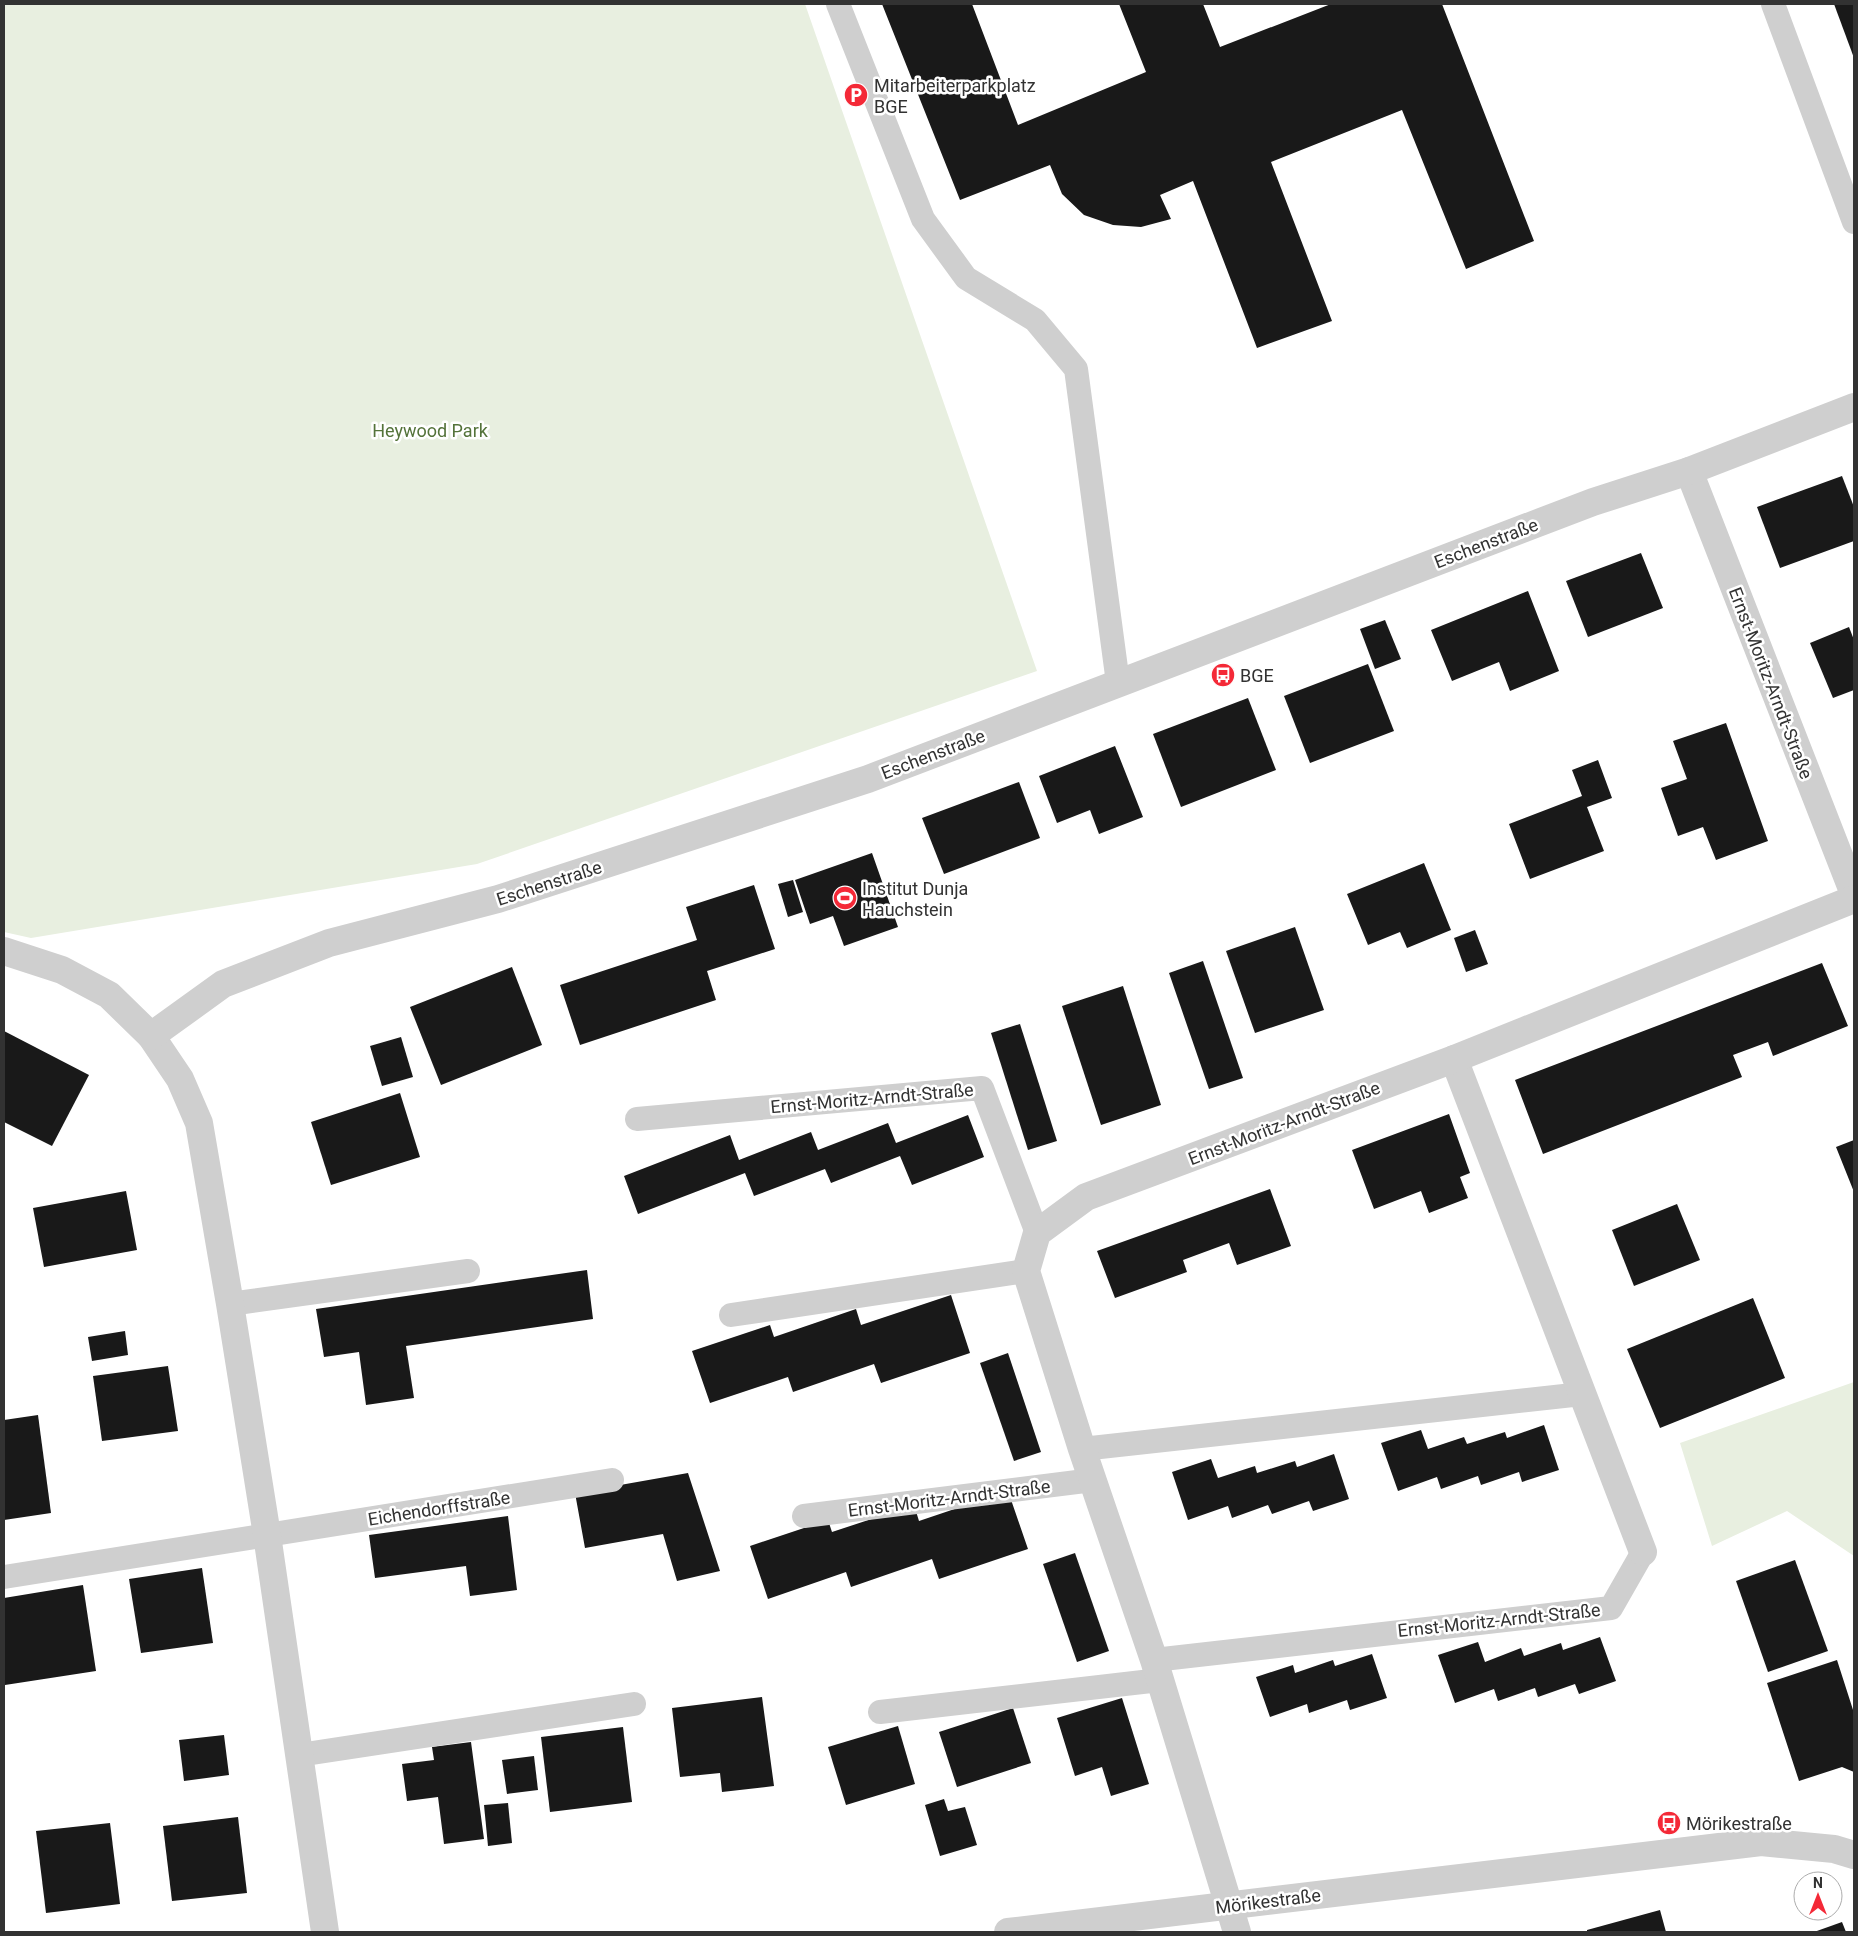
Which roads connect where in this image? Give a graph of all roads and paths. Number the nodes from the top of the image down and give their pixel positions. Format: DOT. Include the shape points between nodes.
graph roads {
  1 [pos="838,4"];
  2 [pos="1773,4"];
  3 [pos="1854,222"];
  4 [pos="1854,407"];
  5 [pos="1689,471"];
  6 [pos="1118,683"];
  7 [pos="1854,894"];
  8 [pos="1854,900"];
  9 [pos="4,951"];
  10 [pos="151,1036"];
  11 [pos="1454,1059"];
  12 [pos="637,1119"];
  13 [pos="1037,1232"];
  14 [pos="468,1271"];
  15 [pos="1026,1271"];
  16 [pos="230,1304"];
  17 [pos="731,1315"];
  18 [pos="1582,1394"];
  19 [pos="1082,1449"];
  20 [pos="612,1480"];
  21 [pos="1093,1480"];
  22 [pos="804,1516"];
  23 [pos="266,1536"];
  24 [pos="1643,1552"];
  25 [pos="4,1577"];
  26 [pos="1157,1670"];
  27 [pos="634,1704"];
  28 [pos="880,1712"];
  29 [pos="299,1755"];
  30 [pos="1854,1855"];
  31 [pos="1229,1906"];
  32 [pos="325,1932"];
  33 [pos="1008,1932"];
  34 [pos="1237,1932"];
  1 -- 6 [label="lane" via="923,219 966,278 1035,320 1076,369"];
  2 -- 3 [label="lane"];
  4 -- 5 [label="street, Eschenstraße"];
  5 -- 6 [label="street, Eschenstraße" via="1593,502"];
  5 -- 7 [label="street, Ernst-Moritz-Arndt-Straße"];
  6 -- 10 [label="street, Eschenstraße" via="840,788 498,900 329,943 223,984"];
  8 -- 11 [label="street, Ernst-Moritz-Arndt-Straße"];
  9 -- 10 [label="street" via="62,970 109,995"];
  10 -- 16 [label="street" via="180,1079 198,1124"];
  11 -- 13 [label="street, Ernst-Moritz-Arndt-Straße" via="1086,1197"];
  11 -- 18 [label="street, Ernst-Moritz-Arndt-Straße"];
  12 -- 13 [label="lane, Ernst-Moritz-Arndt-Straße" via="982,1088"];
  13 -- 15 [label="street"];
  14 -- 16 [label="lane"];
  15 -- 17 [label="lane"];
  15 -- 19 [label="street"];
  16 -- 23 [label="street"];
  18 -- 19 [label="lane"];
  18 -- 24 [label="street, Ernst-Moritz-Arndt-Straße"];
  19 -- 21 [label="street"];
  20 -- 23 [label="lane, Eichendorffstraße"];
  21 -- 22 [label="lane, Ernst-Moritz-Arndt-Straße"];
  21 -- 26 [label="street"];
  23 -- 25 [label="lane, Eichendorffstraße"];
  23 -- 29 [label="street"];
  24 -- 26 [label="lane, Ernst-Moritz-Arndt-Straße" via="1611,1608"];
  26 -- 28 [label="lane, Ernst-Moritz-Arndt-Straße"];
  26 -- 31 [label="street"];
  27 -- 29 [label="lane"];
  29 -- 32 [label="street"];
  30 -- 31 [label="street, Mörikestraße" via="1834,1849 1761,1842"];
  31 -- 33 [label="street, Mörikestraße"];
  31 -- 34 [label="street"];
}
